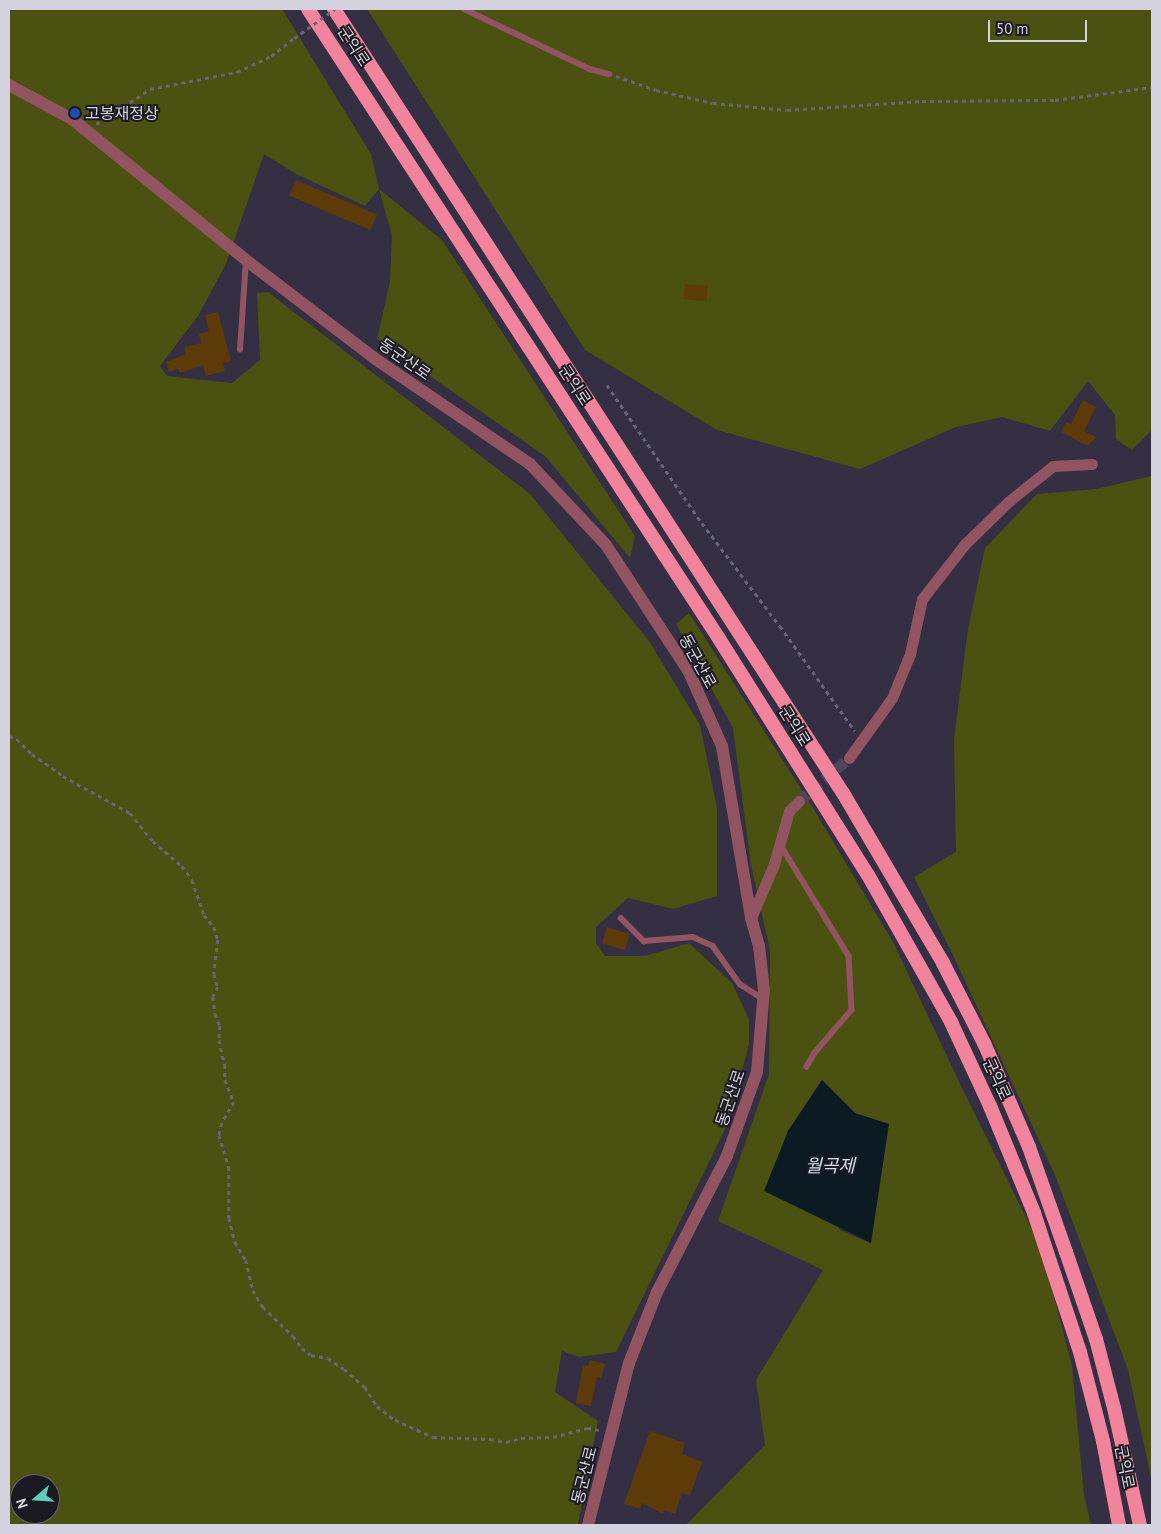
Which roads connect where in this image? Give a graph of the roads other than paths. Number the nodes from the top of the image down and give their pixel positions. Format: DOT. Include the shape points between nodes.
graph roads {
  1 [pos="308,9"];
  2 [pos="334,9"];
  3 [pos="464,9"];
  4 [pos="609,74"];
  5 [pos="9,85"];
  6 [pos="246,260"];
  7 [pos="240,350"];
  8 [pos="1092,464"];
  9 [pos="849,758"];
  10 [pos="799,801"];
  11 [pos="780,844"];
  12 [pos="621,918"];
  13 [pos="751,918"];
  14 [pos="764,998"];
  15 [pos="806,1067"];
  16 [pos="588,1525"];
  17 [pos="1119,1525"];
  18 [pos="1141,1525"];
  1 -- 17 [label="highway, 군익로" via="724,645 868,876 951,1022 1034,1213 1080,1352"];
  2 -- 18 [label="highway, 군익로" via="843,793 943,963 984,1044 1032,1156 1096,1339"];
  3 -- 4 [label="lane" via="590,69"];
  5 -- 6 [label="street, 동군산로" via="72,119"];
  6 -- 7 [label="lane"];
  6 -- 13 [label="street, 동군산로" via="374,358 530,464 606,546 689,672 722,746"];
  8 -- 9 [label="street" via="1052,466 965,544 922,599 910,654 892,698"];
  10 -- 11 [label="street" via="789,811"];
  11 -- 13 [label="street"];
  11 -- 15 [label="lane" via="849,956 852,1010"];
  12 -- 14 [label="lane" via="644,941 694,937 713,946 740,984"];
  13 -- 14 [label="street, 동군산로" via="759,946"];
  14 -- 16 [label="street, 동군산로" via="757,1072 727,1156 657,1292 629,1363"];
}
